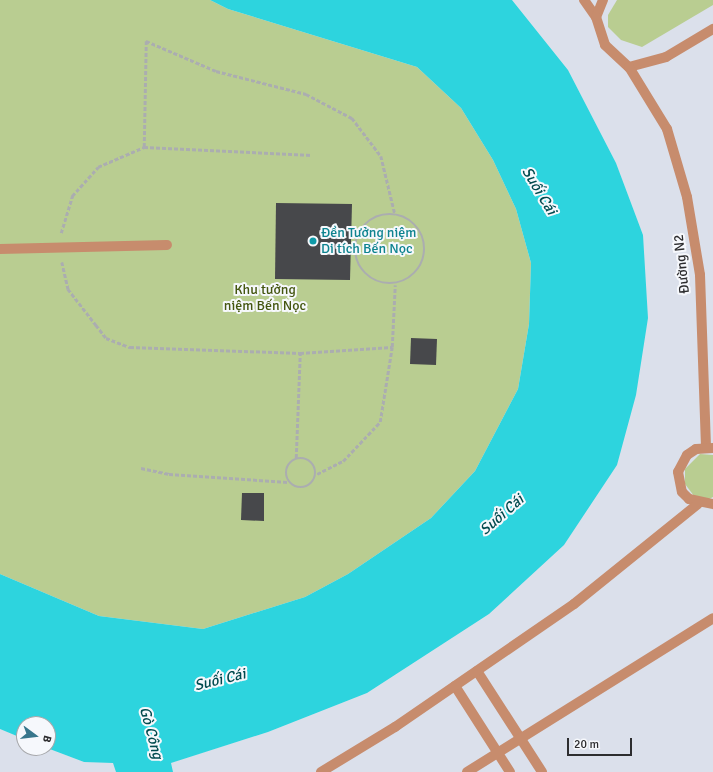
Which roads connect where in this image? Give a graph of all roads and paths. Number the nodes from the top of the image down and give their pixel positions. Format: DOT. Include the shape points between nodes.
graph roads {
  1 [pos="584,0"];
  2 [pos="603,0"];
  3 [pos="596,16"];
  4 [pos="713,29"];
  5 [pos="629,67"];
  6 [pos="144,147"];
  7 [pos="312,155"];
  8 [pos="395,214"];
  9 [pos="167,245"];
  10 [pos="57,248"];
  11 [pos="0,250"];
  12 [pos="395,285"];
  13 [pos="392,347"];
  14 [pos="300,353"];
  15 [pos="709,447"];
  16 [pos="296,458"];
  17 [pos="141,468"];
  18 [pos="317,474"];
  19 [pos="288,482"];
  20 [pos="698,504"];
  21 [pos="713,504"];
  22 [pos="713,618"];
  23 [pos="477,671"];
  24 [pos="455,686"];
  25 [pos="520,739"];
  26 [pos="498,753"];
  27 [pos="321,772"];
  28 [pos="467,772"];
  29 [pos="510,772"];
  30 [pos="542,772"];
  1 -- 3 [label="street, Đường N2"];
  2 -- 3 [label="street"];
  3 -- 5 [label="street, Đường N2" via="605,45"];
  4 -- 5 [label="street" via="666,57"];
  5 -- 15 [label="street, Đường N2" via="667,129 687,197 700,275"];
  6 -- 7 [label="path"];
  6 -- 8 [label="path" via="146,41 216,71 306,94 352,118 381,156"];
  6 -- 10 [label="path" via="98,167 72,196"];
  8 -- 12 [label="path" via="411,220 422,233 426,249 418,270 411,279"];
  8 -- 12 [label="path" via="378,216 364,226 356,241 356,258 368,276 378,283"];
  9 -- 10 [label="street"];
  10 -- 11 [label="street"];
  10 -- 14 [label="path" via="66,271 68,290 106,338 130,347 157,350"];
  12 -- 13 [label="path"];
  13 -- 14 [label="path"];
  13 -- 18 [label="path" via="380,422 343,461"];
  14 -- 16 [label="path"];
  15 -- 20 [label="street" via="687,455 678,472 682,492"];
  16 -- 18 [label="path" via="306,458 314,464"];
  16 -- 19 [label="path" via="289,464"];
  17 -- 19 [label="path" via="170,474"];
  18 -- 19 [label="path" via="314,484 305,489 295,488"];
  20 -- 21 [label="street"];
  20 -- 23 [label="street" via="574,604"];
  22 -- 25 [label="street"];
  23 -- 24 [label="street"];
  23 -- 25 [label="street"];
  24 -- 26 [label="street"];
  24 -- 27 [label="street"];
  25 -- 26 [label="street"];
  25 -- 30 [label="street"];
  26 -- 28 [label="street"];
  26 -- 29 [label="street"];
}
